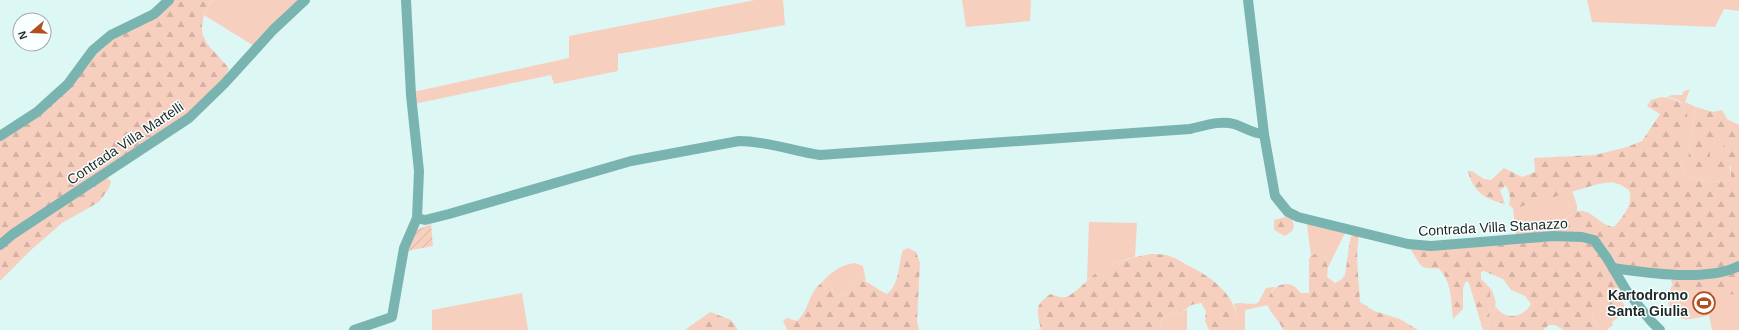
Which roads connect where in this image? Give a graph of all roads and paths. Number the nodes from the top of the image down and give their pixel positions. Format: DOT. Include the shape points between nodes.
graph roads {
  1 [pos="169,0"];
  2 [pos="305,0"];
  3 [pos="406,0"];
  4 [pos="1248,0"];
  5 [pos="1264,134"];
  6 [pos="0,136"];
  7 [pos="417,218"];
  8 [pos="0,245"];
  9 [pos="1739,266"];
  10 [pos="1613,268"];
  11 [pos="354,330"];
  12 [pos="1660,330"];
  1 -- 6 [label="street" via="154,14 111,35 93,50 68,84 37,112"];
  2 -- 8 [label="street, Contrada Villa Martelli" via="188,118"];
  3 -- 7 [label="street" via="418,171"];
  4 -- 5 [label="street, Contrada Villa Stanazzo"];
  5 -- 7 [label="street" via="1221,122 1190,129 820,155 753,141 739,141 631,161 449,214 425,220"];
  5 -- 10 [label="street, Contrada Villa Stanazzo" via="1275,196 1288,212 1298,217 1408,244 1431,246 1553,236 1582,237 1594,240"];
  7 -- 11 [label="street" via="404,248 392,317"];
  9 -- 10 [label="street" via="1732,270 1700,274 1647,273"];
  10 -- 12 [label="street, Contrada Villa Stanazzo" via="1626,290"];
}
